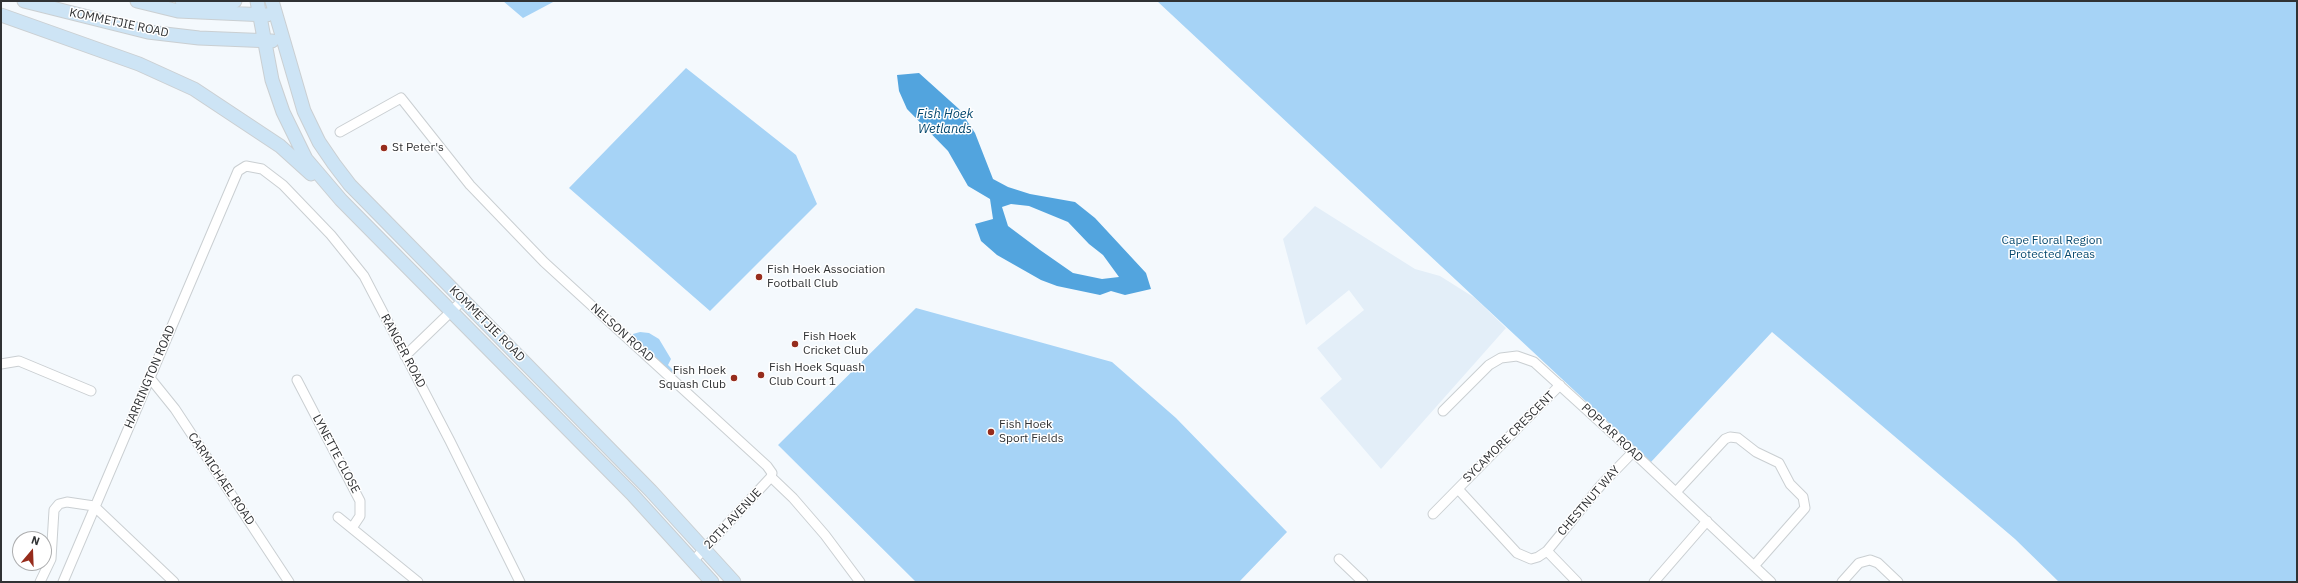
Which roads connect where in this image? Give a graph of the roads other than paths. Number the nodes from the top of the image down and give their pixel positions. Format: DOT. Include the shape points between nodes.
graph roads {
  1 [pos="24,1"];
  2 [pos="137,1"];
  3 [pos="182,1"];
  4 [pos="235,1"];
  5 [pos="257,1"];
  6 [pos="272,1"];
  7 [pos="275,14"];
  8 [pos="1,15"];
  9 [pos="260,16"];
  10 [pos="282,41"];
  11 [pos="263,42"];
  12 [pos="340,132"];
  13 [pos="238,171"];
  14 [pos="341,200"];
  15 [pos="463,300"];
  16 [pos="452,312"];
  17 [pos="406,356"];
  18 [pos="1,364"];
  19 [pos="150,378"];
  20 [pos="297,380"];
  21 [pos="1560,385"];
  22 [pos="91,391"];
  23 [pos="1443,411"];
  24 [pos="1633,452"];
  25 [pos="771,477"];
  26 [pos="1458,489"];
  27 [pos="1676,492"];
  28 [pos="94,506"];
  29 [pos="1434,514"];
  30 [pos="338,517"];
  31 [pos="1707,521"];
  32 [pos="352,528"];
  33 [pos="706,549"];
  34 [pos="1547,551"];
  35 [pos="1339,559"];
  36 [pos="694,560"];
  37 [pos="1754,566"];
  38 [pos="40,582"];
  39 [pos="63,582"];
  40 [pos="174,582"];
  41 [pos="289,582"];
  42 [pos="418,582"];
  43 [pos="520,582"];
  44 [pos="712,582"];
  45 [pos="734,582"];
  46 [pos="860,582"];
  47 [pos="1363,582"];
  48 [pos="1577,582"];
  49 [pos="1654,582"];
  50 [pos="1771,582"];
  51 [pos="1842,582"];
  52 [pos="1898,582"];
  1 -- 11 [label="main road, KOMMETJIE ROAD" via="148,32"];
  2 -- 9 [label="main road, KOMMETJIE ROAD" via="178,11"];
  3 -- 4 [label="main road"];
  5 -- 9 [label="main road"];
  6 -- 7 [label="main road"];
  7 -- 9 [label="main road, KOMMETJIE ROAD"];
  7 -- 10 [label="main road, KOMMETJIE ROAD"];
  8 -- 14 [label="main road" via="139,64 194,89 280,146"];
  9 -- 11 [label="main road, KOMMETJIE ROAD"];
  10 -- 11 [label="main road, KOMMETJIE ROAD"];
  10 -- 15 [label="main road, KOMMETJIE ROAD" via="304,111 319,142 334,164 350,185"];
  11 -- 14 [label="main road, KOMMETJIE ROAD" via="272,80 296,141 306,159"];
  12 -- 25 [label="street, NELSON ROAD" via="401,98 449,160 493,210 544,262 767,466 772,473"];
  13 -- 17 [label="street, RANGER ROAD" via="242,167 250,166 262,169 273,176 331,235 364,276"];
  13 -- 19 [label="street, HARRINGTON ROAD"];
  14 -- 16 [label="main road, KOMMETJIE ROAD"];
  15 -- 16 [label="street"];
  15 -- 33 [label="main road, KOMMETJIE ROAD"];
  16 -- 17 [label="street"];
  16 -- 36 [label="main road, KOMMETJIE ROAD"];
  17 -- 43 [label="street, RANGER ROAD"];
  18 -- 22 [label="street" via="18,361"];
  19 -- 28 [label="street, HARRINGTON ROAD"];
  19 -- 41 [label="street, CARMICHAEL ROAD" via="175,409"];
  20 -- 32 [label="street, LYNETTE CLOSE" via="360,501 360,516"];
  21 -- 23 [label="street, POPLAR ROAD" via="1534,362 1517,356 1501,358 1488,365"];
  21 -- 24 [label="street, POPLAR ROAD"];
  21 -- 26 [label="street, SYCAMORE CRESCENT"];
  24 -- 27 [label="street, POPLAR ROAD"];
  24 -- 34 [label="street, CHESTNUT WAY" via="1601,485"];
  25 -- 33 [label="street, 20TH AVENUE"];
  25 -- 46 [label="street, NELSON ROAD" via="826,535"];
  26 -- 29 [label="street, SYCAMORE CRESCENT"];
  26 -- 34 [label="street, SYCAMORE CRESCENT" via="1517,553 1531,559"];
  27 -- 31 [label="street, POPLAR ROAD"];
  27 -- 37 [label="street" via="1725,439 1730,437 1738,438 1756,452 1779,464 1790,484 1803,497 1805,508"];
  28 -- 38 [label="street" via="67,502 56,507 52,522 52,559"];
  28 -- 39 [label="street, HARRINGTON ROAD"];
  28 -- 40 [label="street"];
  30 -- 32 [label="street"];
  31 -- 37 [label="street, POPLAR ROAD"];
  31 -- 49 [label="street"];
  32 -- 42 [label="street"];
  33 -- 36 [label="street, 20TH AVENUE"];
  33 -- 45 [label="main road, KOMMETJIE ROAD"];
  34 -- 48 [label="street"];
  35 -- 47 [label="street"];
  36 -- 44 [label="main road, KOMMETJIE ROAD"];
  37 -- 50 [label="street, POPLAR ROAD"];
  51 -- 52 [label="street" via="1859,563 1870,560 1878,563"];
}
